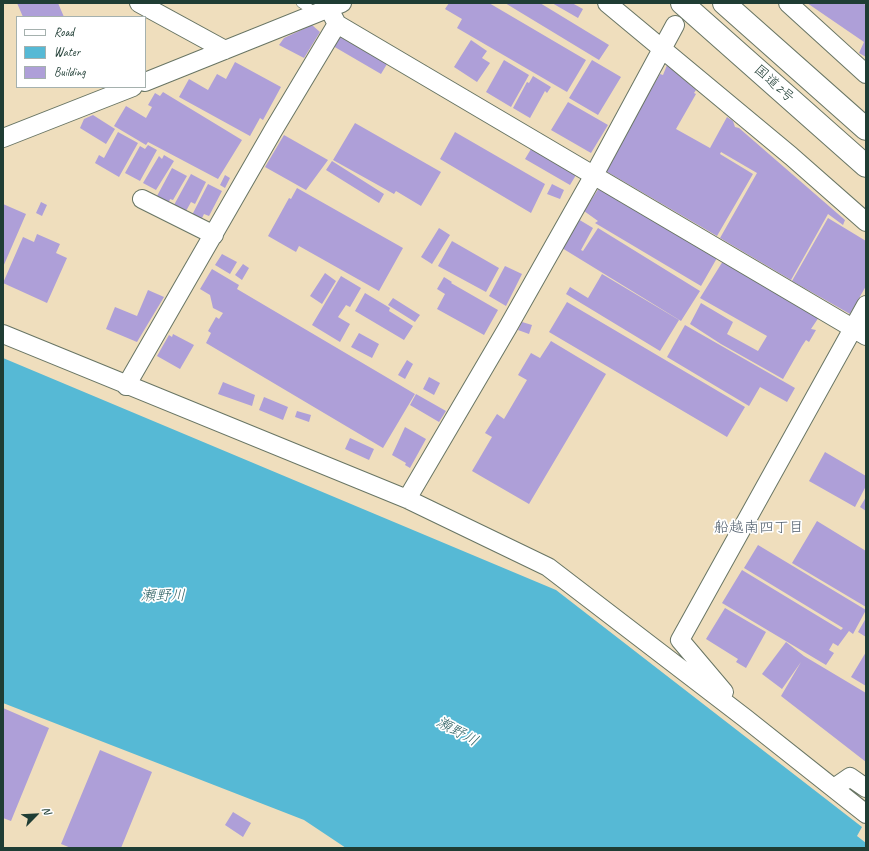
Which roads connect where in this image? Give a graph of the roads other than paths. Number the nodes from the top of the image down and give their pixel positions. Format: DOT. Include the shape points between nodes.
graph roads {
  1 [pos="139,3"];
  2 [pos="301,3"];
  3 [pos="607,3"];
  4 [pos="682,3"];
  5 [pos="724,3"];
  6 [pos="788,3"];
  7 [pos="331,12"];
  8 [pos="675,25"];
  9 [pos="661,48"];
  10 [pos="225,50"];
  11 [pos="866,74"];
  12 [pos="146,82"];
  13 [pos="129,88"];
  14 [pos="866,129"];
  15 [pos="3,138"];
  16 [pos="866,166"];
  17 [pos="594,175"];
  18 [pos="142,199"];
  19 [pos="866,222"];
  20 [pos="214,235"];
  21 [pos="866,305"];
  22 [pos="859,333"];
  23 [pos="3,334"];
  24 [pos="126,386"];
  25 [pos="407,499"];
  26 [pos="745,718"];
  27 [pos="834,788"];
  28 [pos="866,788"];
  29 [pos="866,814"];
  1 -- 10 [label="street"];
  2 -- 7 [label="lane"];
  3 -- 9 [label="street"];
  4 -- 16 [label="highway, 国道2号"];
  5 -- 14 [label="highway, 国道2号"];
  6 -- 11 [label="street"];
  7 -- 10 [label="street"];
  7 -- 17 [label="street"];
  7 -- 20 [label="street" via="274,129"];
  8 -- 9 [label="street"];
  9 -- 17 [label="street"];
  9 -- 19 [label="street"];
  10 -- 12 [label="street"];
  13 -- 15 [label="street"];
  17 -- 22 [label="street"];
  17 -- 25 [label="street"];
  18 -- 20 [label="street"];
  20 -- 24 [label="street"];
  21 -- 22 [label="street"];
  22 -- 26 [label="street" via="680,640"];
  23 -- 24 [label="street"];
  24 -- 25 [label="street"];
  25 -- 26 [label="street" via="548,567"];
  26 -- 27 [label="street"];
  27 -- 28 [label="street" via="850,777"];
  27 -- 29 [label="street"];
}
